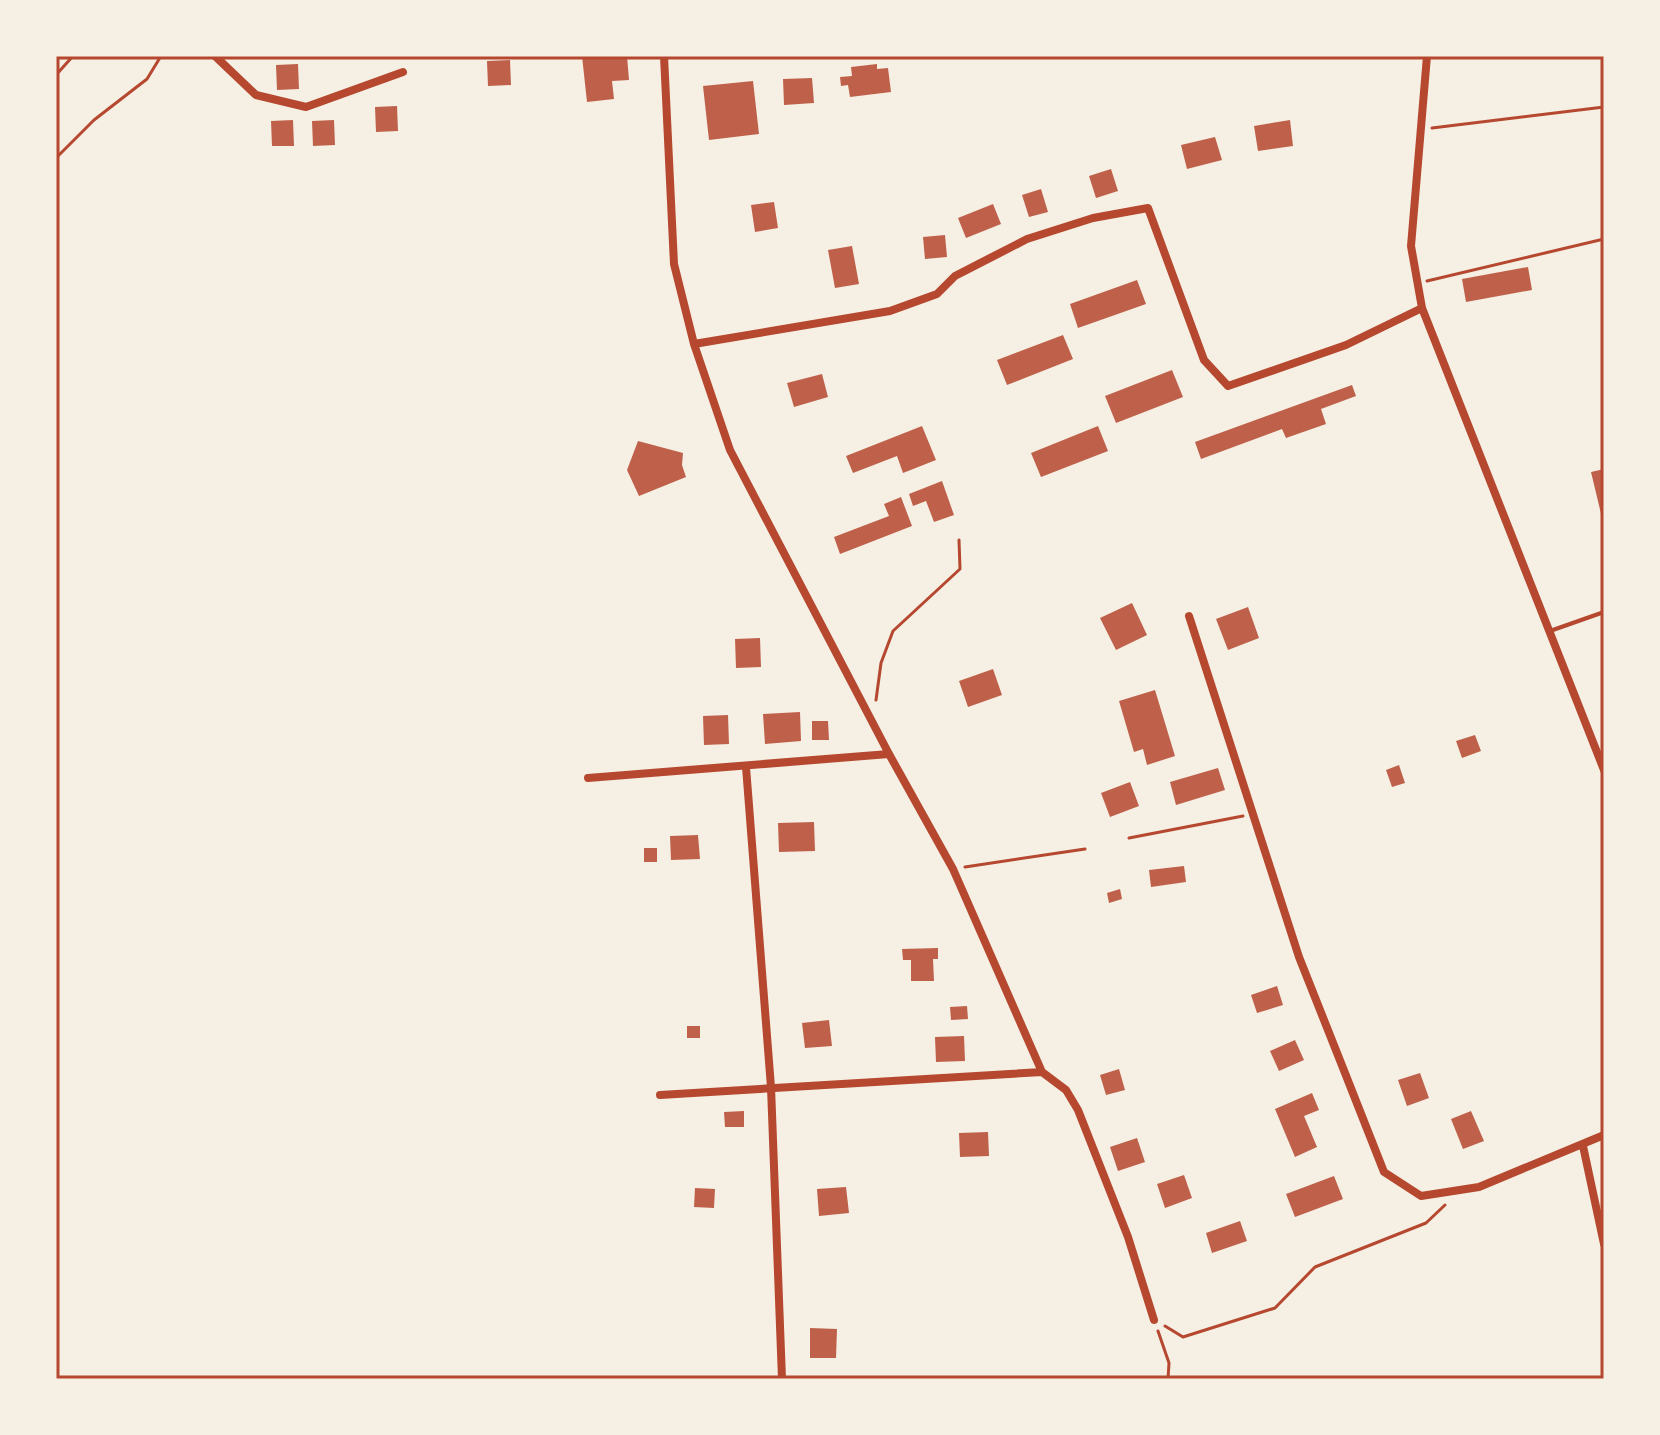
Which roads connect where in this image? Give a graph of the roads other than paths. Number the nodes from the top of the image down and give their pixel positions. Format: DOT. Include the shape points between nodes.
graph roads {
  1 [pos="215,56"];
  2 [pos="664,56"];
  3 [pos="1427,56"];
  4 [pos="403,72"];
  5 [pos="1422,308"];
  6 [pos="694,344"];
  7 [pos="1604,612"];
  8 [pos="1189,616"];
  9 [pos="1547,631"];
  10 [pos="889,754"];
  11 [pos="746,767"];
  12 [pos="1604,770"];
  13 [pos="588,778"];
  14 [pos="1042,1072"];
  15 [pos="771,1087"];
  16 [pos="660,1095"];
  17 [pos="1604,1135"];
  18 [pos="1583,1146"];
  19 [pos="1604,1244"];
  20 [pos="1154,1320"];
  21 [pos="782,1379"];
  1 -- 4 [label="street" via="256,95 306,107"];
  2 -- 6 [label="street" via="674,264"];
  3 -- 5 [label="street" via="1411,246"];
  5 -- 6 [label="street" via="1346,345 1228,386 1204,360 1148,208 1027,239 955,276 937,294 890,311"];
  5 -- 9 [label="street"];
  6 -- 10 [label="street" via="730,450"];
  7 -- 9 [label="lane"];
  8 -- 18 [label="street" via="1299,957 1384,1172 1421,1196 1459,1191"];
  9 -- 12 [label="street"];
  10 -- 11 [label="street"];
  10 -- 14 [label="street" via="953,869"];
  11 -- 13 [label="street"];
  11 -- 15 [label="street"];
  14 -- 15 [label="street"];
  14 -- 20 [label="street" via="1066,1090 1078,1110"];
  15 -- 16 [label="street"];
  15 -- 21 [label="street"];
  17 -- 18 [label="street"];
  18 -- 19 [label="street"];
}
